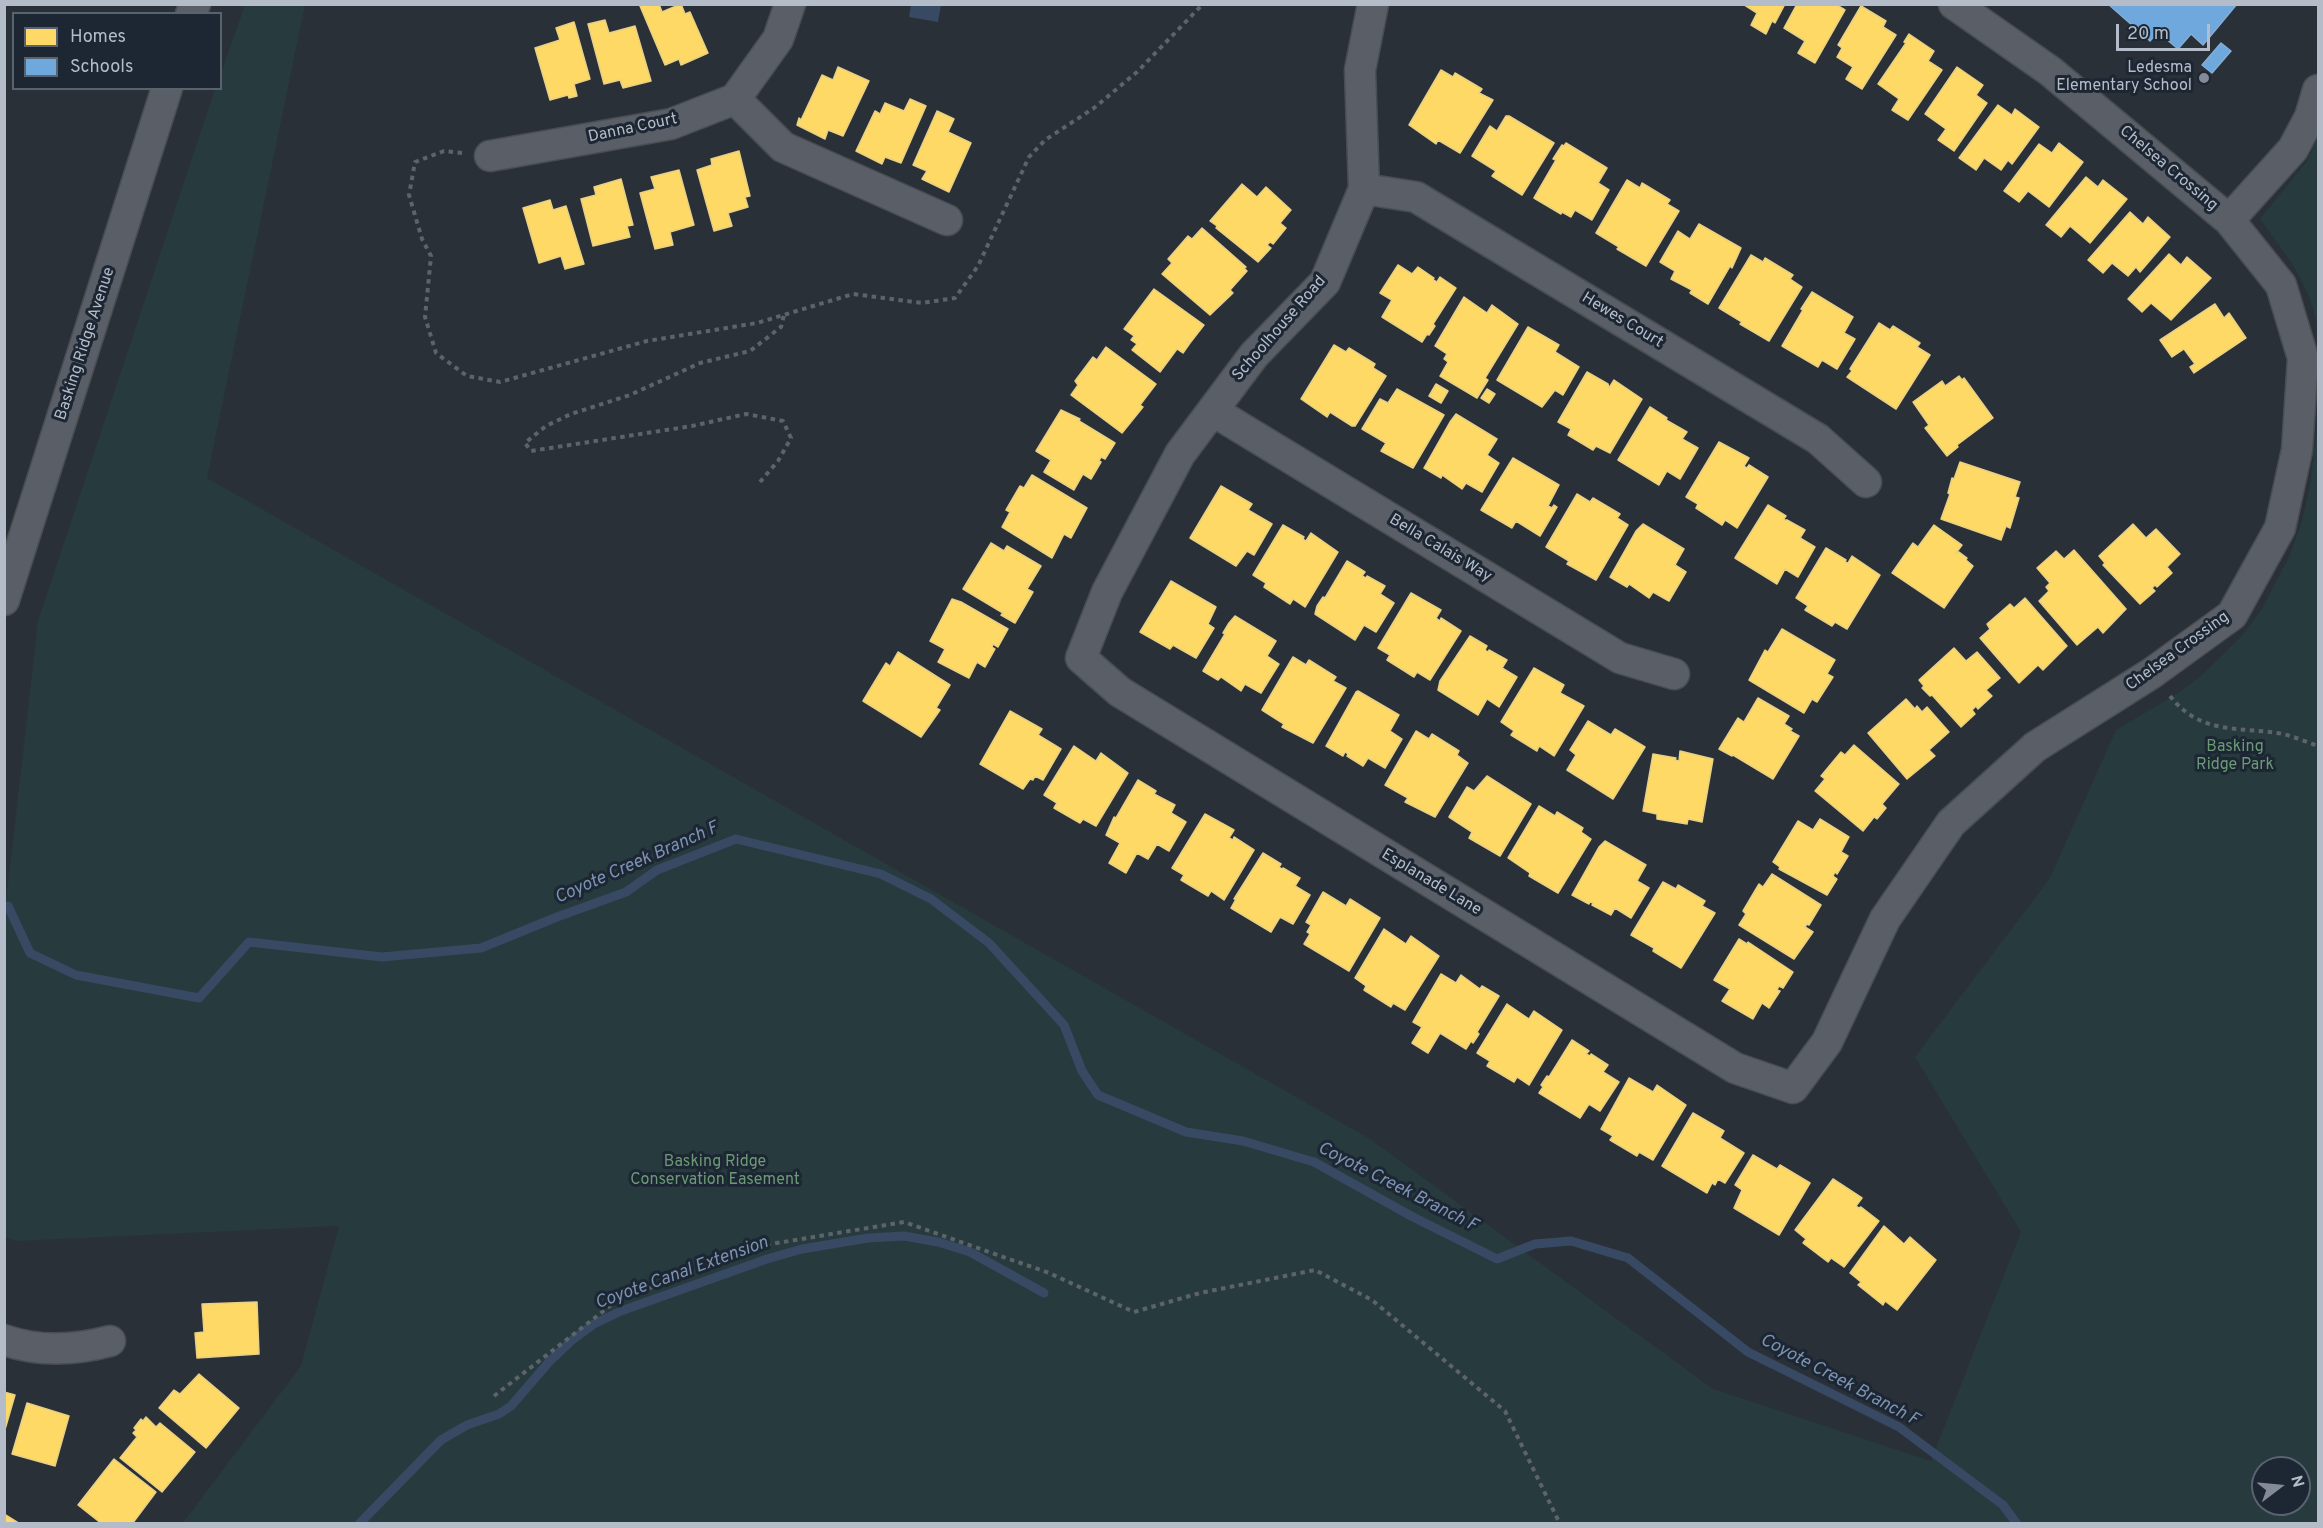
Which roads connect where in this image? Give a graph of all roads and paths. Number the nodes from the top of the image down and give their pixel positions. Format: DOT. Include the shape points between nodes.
graph roads {
  1 [pos="789,4"];
  2 [pos="1203,4"];
  3 [pos="1373,4"];
  4 [pos="1954,4"];
  5 [pos="166,90"];
  6 [pos="2319,90"];
  7 [pos="735,99"];
  8 [pos="490,156"];
  9 [pos="1364,189"];
  10 [pos="947,220"];
  11 [pos="2229,220"];
  12 [pos="784,315"];
  13 [pos="1213,411"];
  14 [pos="760,482"];
  15 [pos="1866,482"];
  16 [pos="4,600"];
  17 [pos="1081,658"];
  18 [pos="2152,673"];
  19 [pos="1674,674"];
  20 [pos="2319,746"];
  21 [pos="1792,1088"];
  22 [pos="4,1340"];
  23 [pos="110,1341"];
  24 [pos="494,1396"];
  25 [pos="1560,1524"];
  1 -- 7 [label="street" via="778,39"];
  2 -- 12 [label="path" via="1137,72 1094,108 1045,140 1029,157 978,266 955,298 922,303 853,294"];
  3 -- 9 [label="street, Schoolhouse Road" via="1360,70"];
  4 -- 11 [label="street, Chelsea Crossing" via="2050,71"];
  5 -- 16 [label="street, Basking Ridge Avenue"];
  6 -- 11 [label="street" via="2293,149"];
  7 -- 8 [label="street, Danna Court" via="671,124"];
  7 -- 10 [label="street" via="783,147"];
  8 -- 12 [label="path" via="444,152 415,162 409,195 431,256 425,317 436,353 466,376 500,382 647,341"];
  9 -- 13 [label="street, Schoolhouse Road" via="1325,282 1254,355"];
  9 -- 15 [label="street, Hewes Court" via="1416,197 1818,439"];
  11 -- 18 [label="street, Chelsea Crossing" via="2281,285 2303,358 2297,450 2280,528 2232,615"];
  12 -- 14 [label="path" via="781,327 750,351 700,363 630,395 571,414 546,426 525,443 531,451 746,414 783,421 791,438"];
  13 -- 17 [label="street, Schoolhouse Road" via="1180,454 1107,592"];
  13 -- 19 [label="street, Bella Calais Way" via="1620,658"];
  17 -- 21 [label="street, Esplanade Lane" via="1120,692 1735,1068"];
  18 -- 20 [label="path" via="2179,707 2212,726 2284,734"];
  18 -- 21 [label="street, Chelsea Crossing" via="2035,747 1952,823 1885,919 1827,1042"];
  22 -- 23 [label="street" via="52,1348 89,1347"];
  24 -- 25 [label="path" via="619,1299 771,1244 904,1222 1049,1273 1134,1312 1200,1293 1315,1270 1372,1300 1505,1411"];
}
